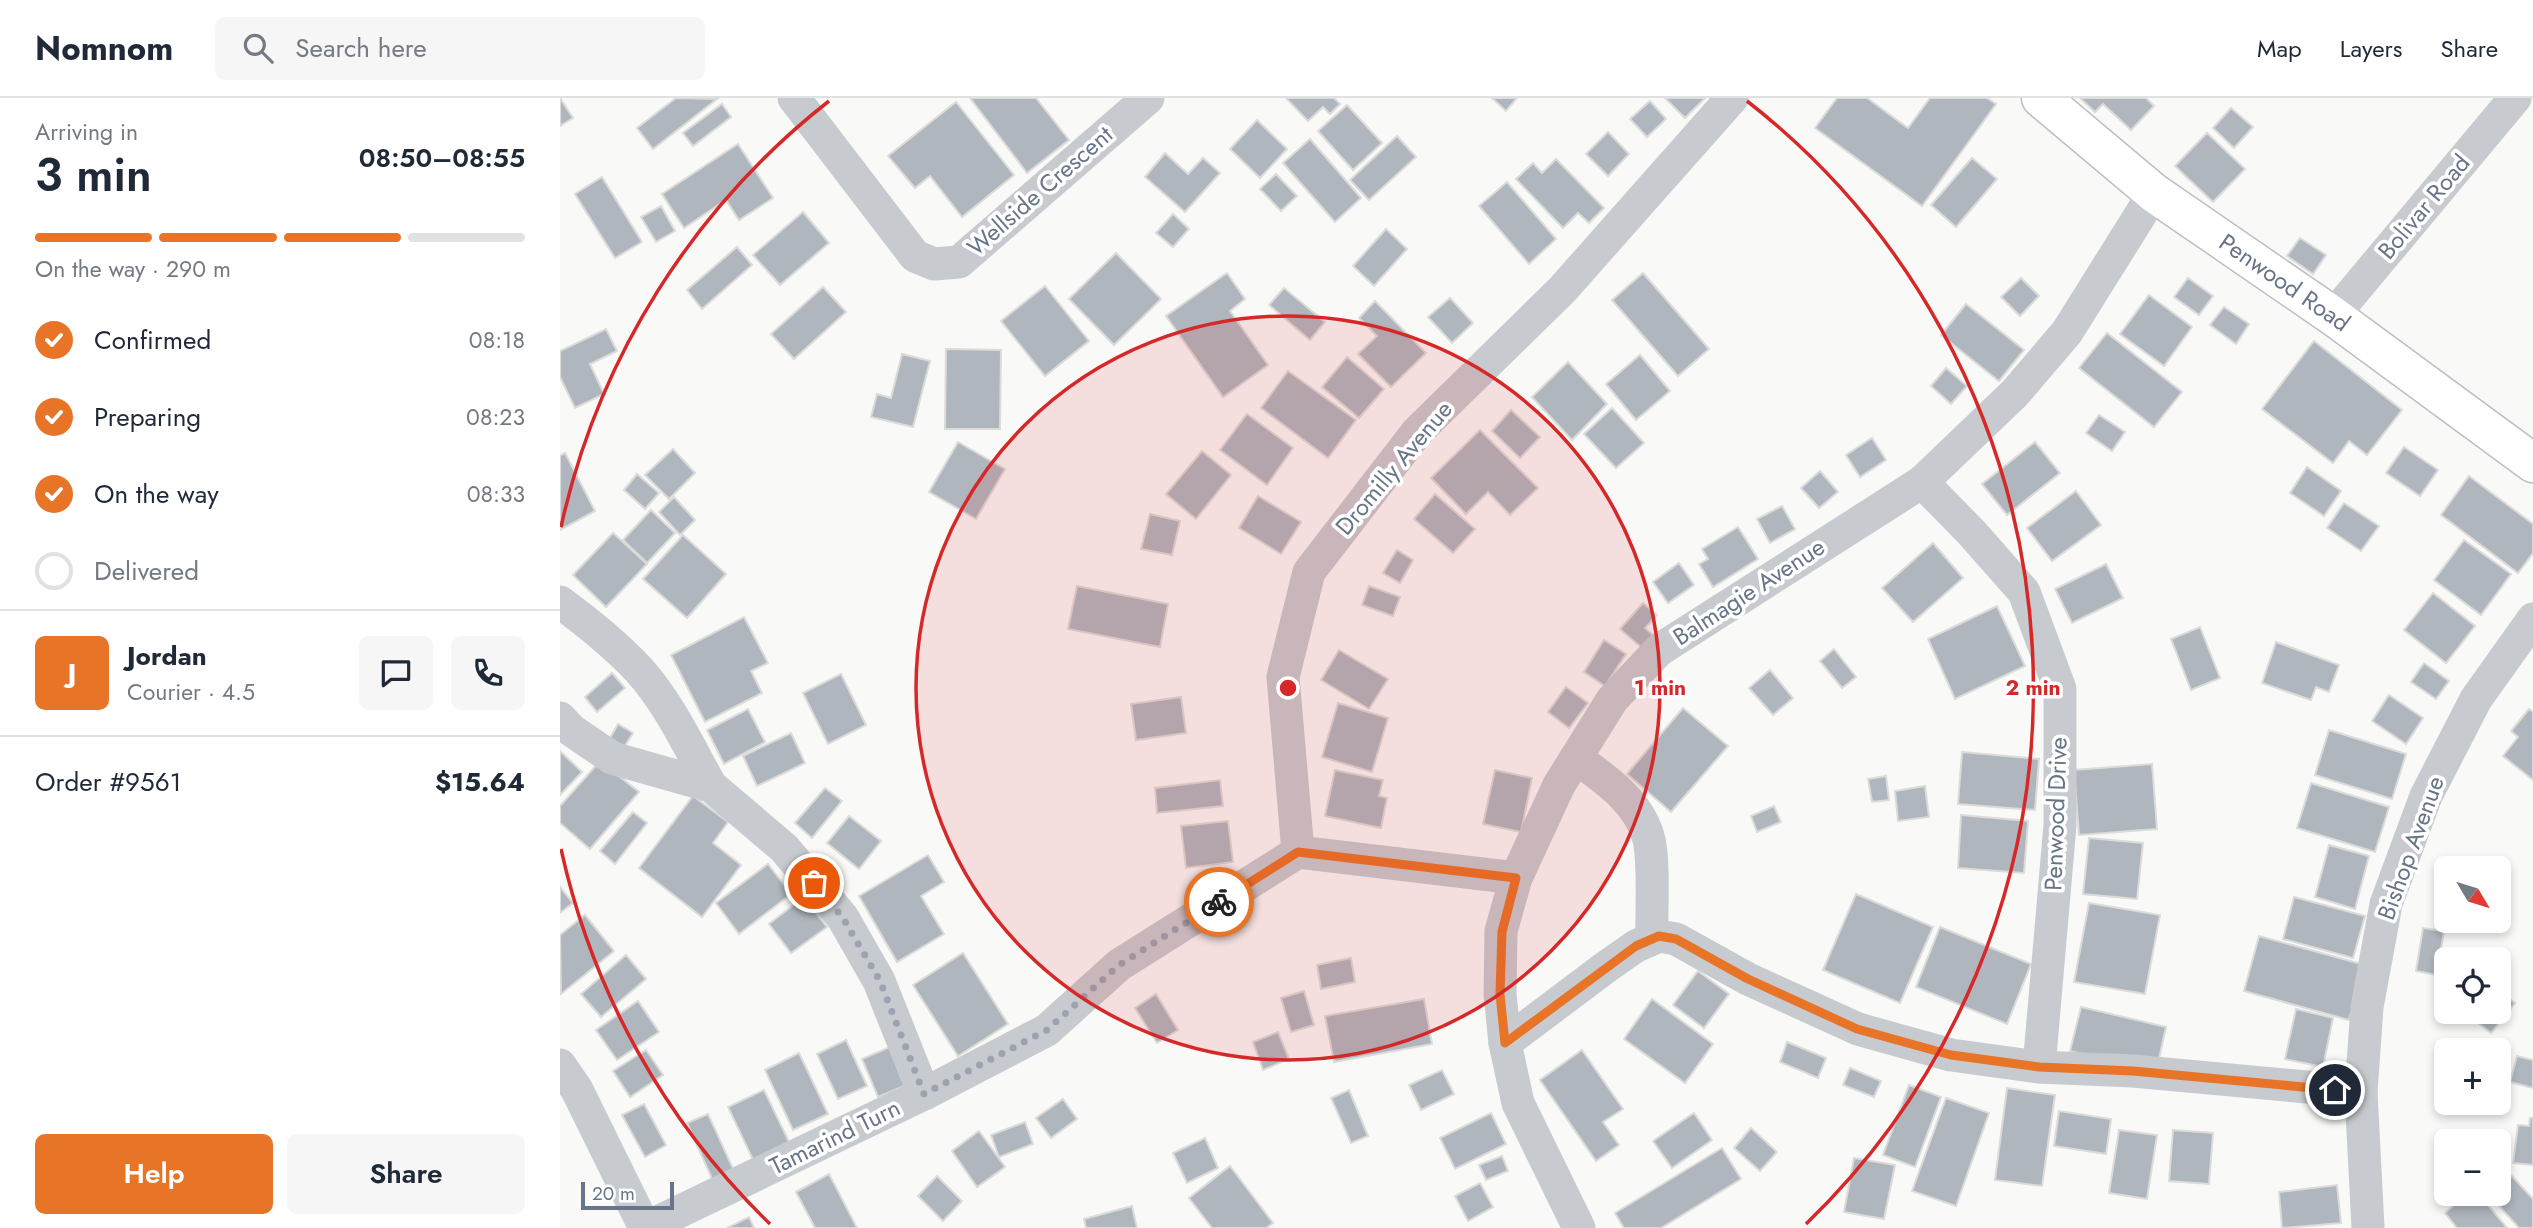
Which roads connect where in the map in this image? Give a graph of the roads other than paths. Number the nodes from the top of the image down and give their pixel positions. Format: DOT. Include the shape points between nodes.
graph roads {
  1 [pos="794,98"];
  2 [pos="1148,98"];
  3 [pos="1732,98"];
  4 [pos="2041,98"];
  5 [pos="2515,98"];
  6 [pos="2154,193"];
  7 [pos="2333,316"];
  8 [pos="2533,463"];
  9 [pos="1922,482"];
  10 [pos="560,602"];
  11 [pos="2533,619"];
  12 [pos="560,718"];
  13 [pos="1576,758"];
  14 [pos="711,786"];
  15 [pos="1298,852"];
  16 [pos="1516,878"];
  17 [pos="1652,939"];
  18 [pos="1505,1043"];
  19 [pos="560,1065"];
  20 [pos="2039,1067"];
  21 [pos="2361,1092"];
  22 [pos="924,1094"];
  23 [pos="645,1228"];
  24 [pos="1580,1228"];
  25 [pos="2368,1228"];
  1 -- 2 [label="street, Wellside Crescent" via="915,256 934,264 959,262"];
  3 -- 15 [label="street, Dromilly Avenue" via="1562,290 1417,432 1309,572 1283,677"];
  4 -- 6 [label="street, Penwood Road"];
  5 -- 7 [label="street, Bolivar Road"];
  6 -- 7 [label="street, Penwood Road"];
  6 -- 9 [label="street, Balmagie Avenue" via="2067,332 2015,393"];
  7 -- 8 [label="street, Penwood Road"];
  9 -- 13 [label="street, Balmagie Avenue" via="1659,650 1612,700"];
  9 -- 20 [label="street, Penwood Drive" via="2024,592 2060,689 2060,825"];
  10 -- 14 [label="street" via="640,671 668,709"];
  11 -- 21 [label="street, Bishop Avenue" via="2476,699 2432,783 2386,904 2367,1007"];
  12 -- 14 [label="street" via="612,758"];
  13 -- 16 [label="street, Balmagie Avenue"];
  13 -- 17 [label="street" via="1612,785 1642,819 1650,839"];
  14 -- 22 [label="street" via="784,848 843,918 880,981"];
  15 -- 16 [label="street"];
  15 -- 22 [label="street, Tamarind Turn" via="1119,965 1047,1030"];
  16 -- 18 [label="street, Balmagie Avenue" via="1502,932 1500,994"];
  17 -- 18 [label="street" via="1606,967"];
  17 -- 20 [label="street" via="1676,939 1748,979 1857,1029 1951,1055"];
  18 -- 24 [label="street, Balmagie Avenue" via="1518,1103"];
  19 -- 23 [label="street" via="577,1090"];
  20 -- 21 [label="street"];
  21 -- 25 [label="street, Bishop Avenue"];
  22 -- 23 [label="street, Tamarind Turn"];
}
